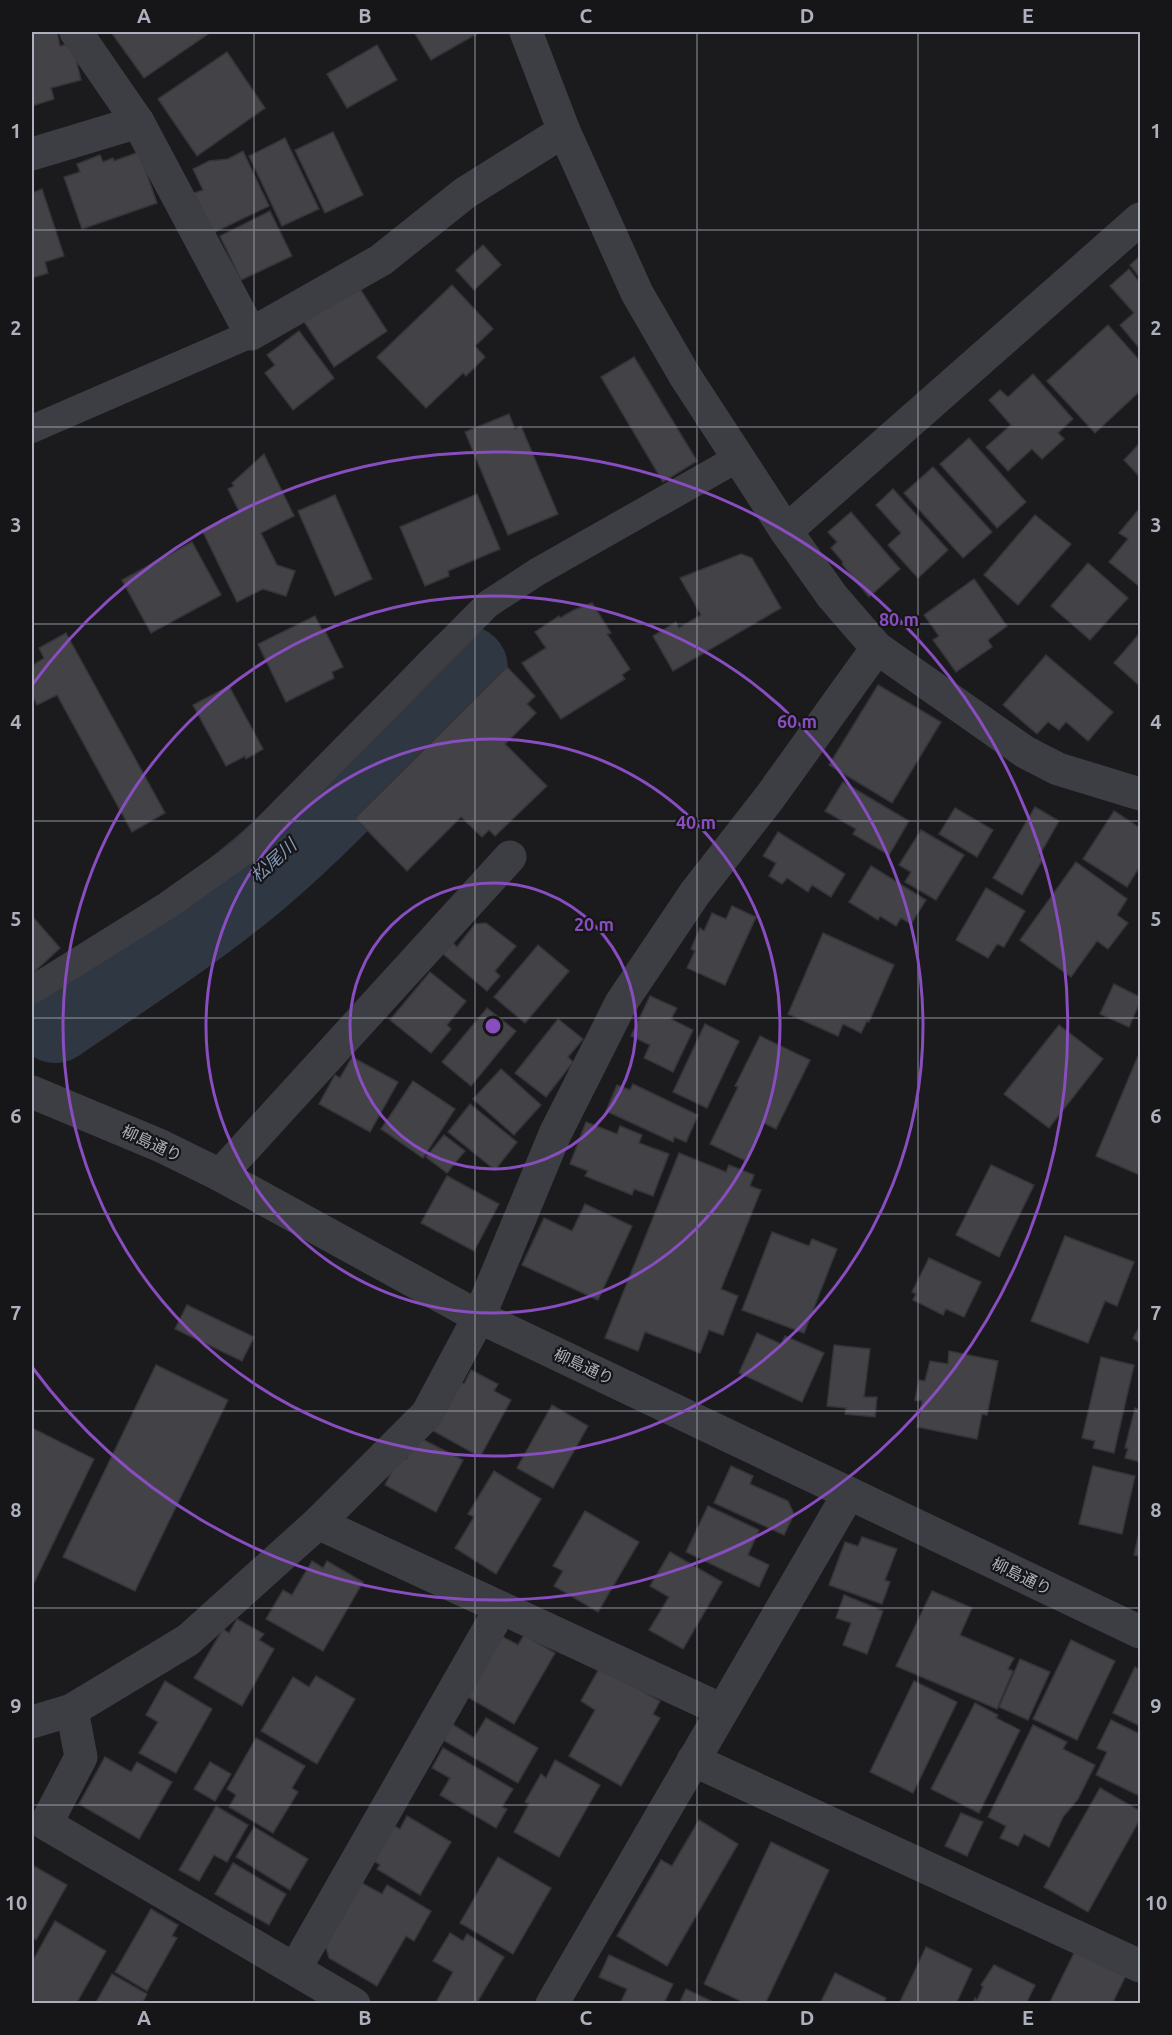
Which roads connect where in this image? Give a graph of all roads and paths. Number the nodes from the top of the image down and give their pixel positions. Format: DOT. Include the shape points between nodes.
graph roads {
  1 [pos="76,32"];
  2 [pos="526,32"];
  3 [pos="138,122"];
  4 [pos="564,131"];
  5 [pos="32,154"];
  6 [pos="1140,219"];
  7 [pos="250,334"];
  8 [pos="32,429"];
  9 [pos="738,458"];
  10 [pos="786,531"];
  11 [pos="877,648"];
  12 [pos="1134,783"];
  13 [pos="510,857"];
  14 [pos="32,990"];
  15 [pos="32,1092"];
  16 [pos="220,1175"];
  17 [pos="479,1317"];
  18 [pos="849,1492"];
  19 [pos="318,1522"];
  20 [pos="501,1608"];
  21 [pos="1140,1632"];
  22 [pos="72,1710"];
  23 [pos="722,1710"];
  24 [pos="32,1722"];
  25 [pos="693,1760"];
  26 [pos="1140,1965"];
  27 [pos="295,1969"];
  28 [pos="354,2004"];
  29 [pos="552,2004"];
  1 -- 3 [label="street"];
  2 -- 4 [label="street"];
  3 -- 5 [label="street"];
  3 -- 7 [label="street"];
  4 -- 7 [label="street" via="465,193 381,260"];
  4 -- 9 [label="street" via="637,292"];
  6 -- 10 [label="street"];
  7 -- 8 [label="lane"];
  9 -- 10 [label="street"];
  9 -- 14 [label="lane" via="488,604 243,852 168,905"];
  10 -- 11 [label="street" via="832,596"];
  11 -- 12 [label="street" via="1025,752 1058,769"];
  11 -- 17 [label="street" via="695,893 621,1003 555,1134"];
  13 -- 16 [label="street"];
  15 -- 16 [label="street, 柳島通り"];
  16 -- 17 [label="street, 柳島通り"];
  17 -- 18 [label="street, 柳島通り"];
  17 -- 19 [label="street" via="427,1414"];
  18 -- 21 [label="street, 柳島通り"];
  18 -- 23 [label="street"];
  19 -- 20 [label="street"];
  19 -- 22 [label="street" via="188,1640"];
  20 -- 23 [label="street"];
  20 -- 27 [label="street"];
  22 -- 24 [label="street"];
  22 -- 27 [label="street" via="81,1758 46,1824"];
  23 -- 25 [label="street"];
  25 -- 26 [label="street"];
  25 -- 29 [label="street"];
  27 -- 28 [label="street"];
}
